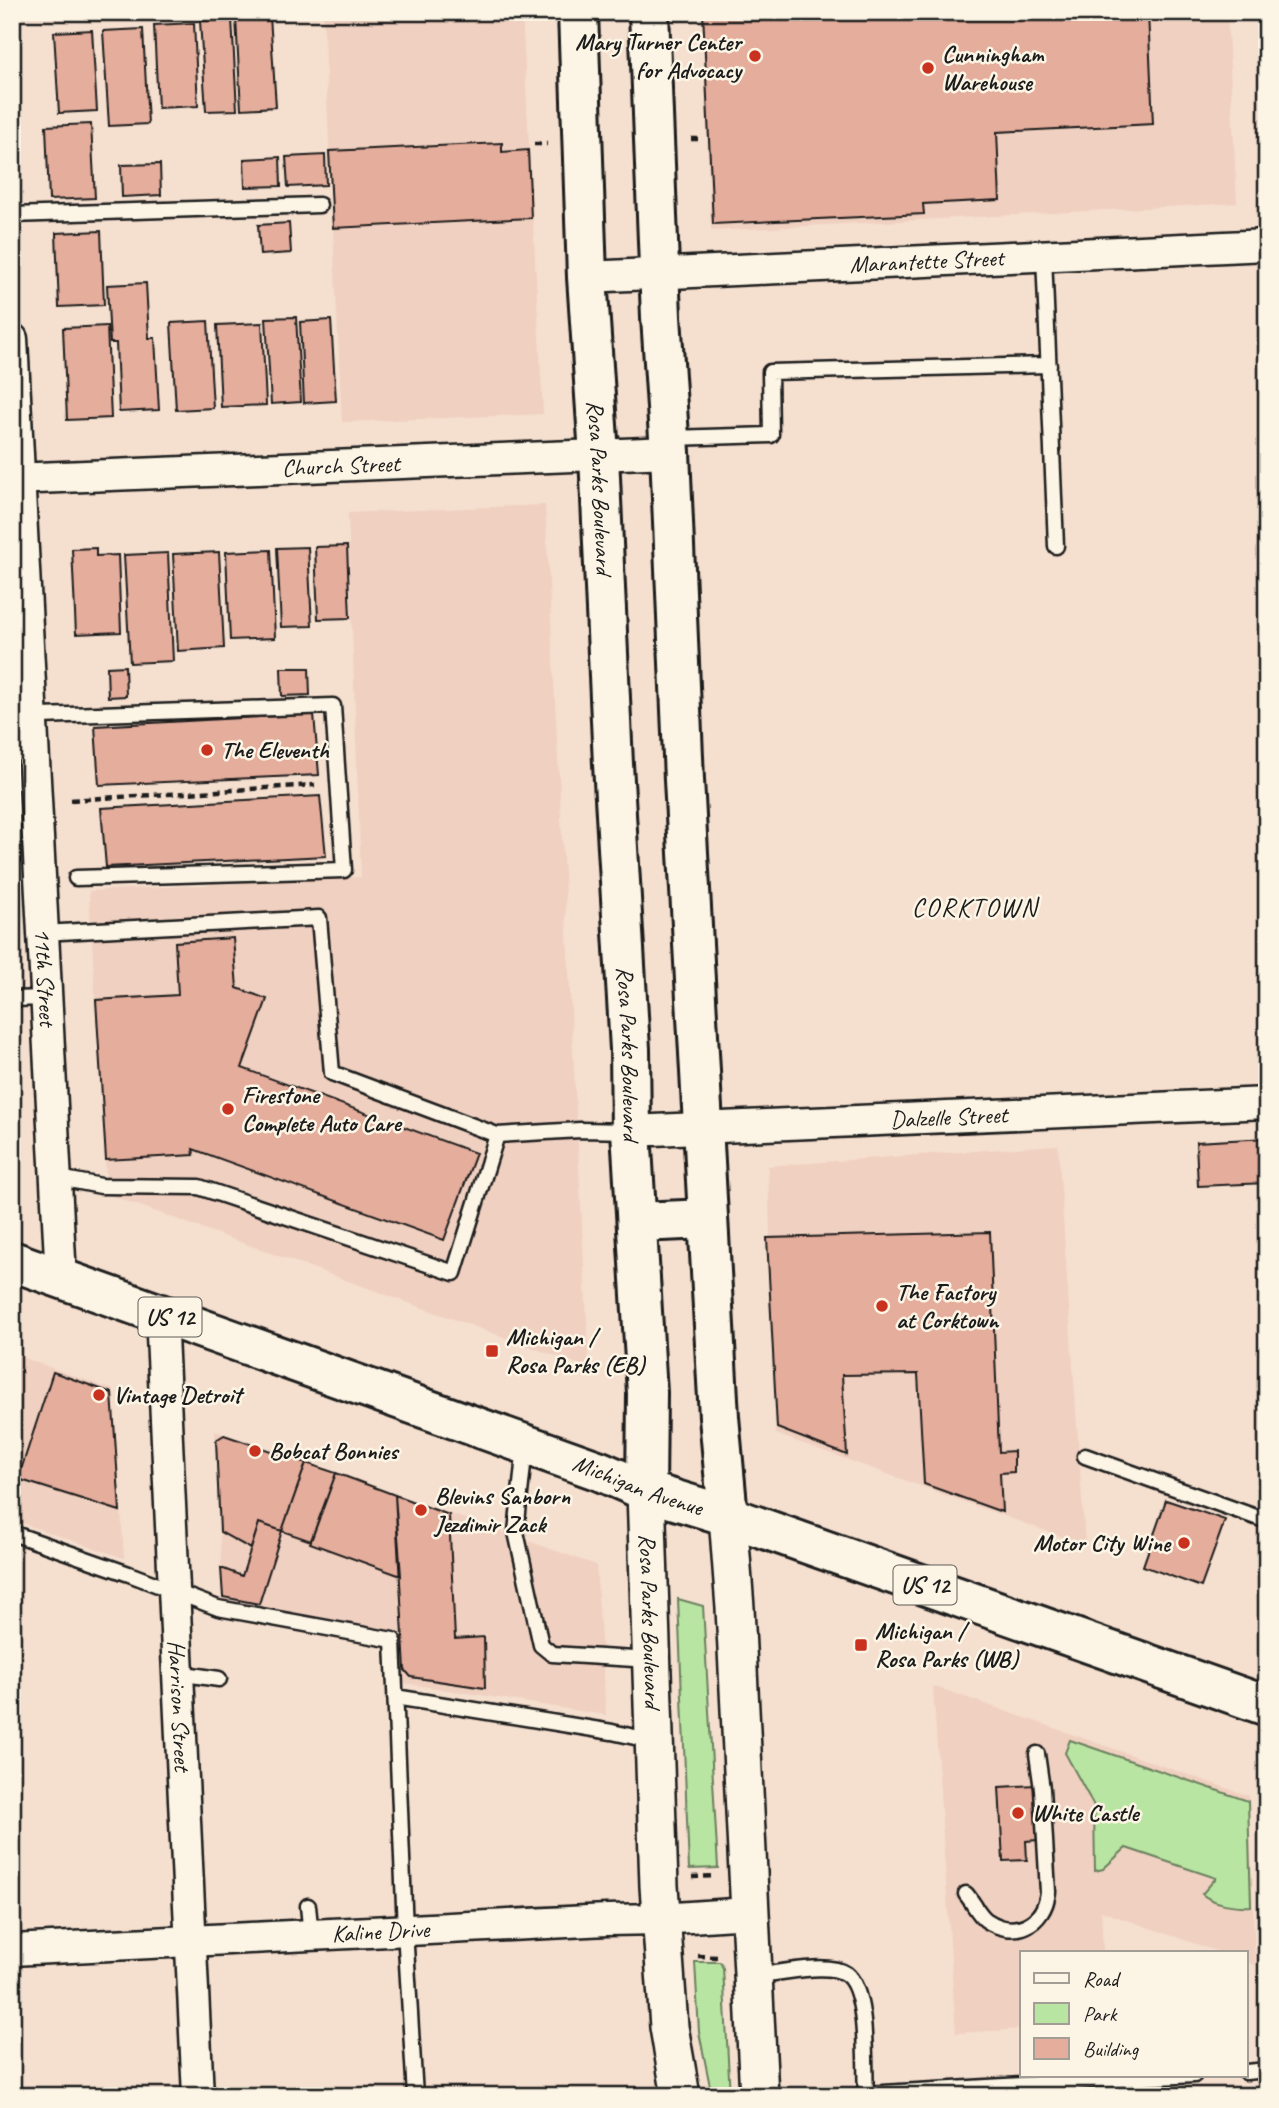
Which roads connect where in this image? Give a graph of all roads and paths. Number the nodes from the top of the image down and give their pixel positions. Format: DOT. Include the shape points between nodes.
graph roads {
  1 [pos="578,12"];
  2 [pos="649,12"];
  3 [pos="691,139"];
  4 [pos="704,139"];
  5 [pos="549,144"];
  6 [pos="534,145"];
  7 [pos="319,205"];
  8 [pos="12,215"];
  9 [pos="1267,245"];
  10 [pos="1044,256"];
  11 [pos="660,274"];
  12 [pos="587,277"];
  13 [pos="12,339"];
  14 [pos="1049,365"];
  15 [pos="670,445"];
  16 [pos="599,455"];
  17 [pos="16,479"];
  18 [pos="1056,546"];
  19 [pos="22,717"];
  20 [pos="337,784"];
  21 [pos="71,800"];
  22 [pos="76,877"];
  23 [pos="43,933"];
  24 [pos="46,998"];
  25 [pos="12,999"];
  26 [pos="1267,1103"];
  27 [pos="704,1128"];
  28 [pos="631,1131"];
  29 [pos="497,1135"];
  30 [pos="54,1177"];
  31 [pos="708,1219"];
  32 [pos="638,1222"];
  33 [pos="12,1261"];
  34 [pos="61,1278"];
  35 [pos="161,1314"];
  36 [pos="525,1444"];
  37 [pos="1085,1456"];
  38 [pos="646,1491"];
  39 [pos="728,1516"];
  40 [pos="1267,1521"];
  41 [pos="12,1534"];
  42 [pos="174,1591"];
  43 [pos="652,1660"];
  44 [pos="178,1672"];
  45 [pos="219,1679"];
  46 [pos="396,1698"];
  47 [pos="1267,1706"];
  48 [pos="654,1741"];
  49 [pos="1037,1754"];
  50 [pos="715,1876"];
  51 [pos="691,1877"];
  52 [pos="966,1894"];
  53 [pos="748,1913"];
  54 [pos="661,1919"];
  55 [pos="405,1930"];
  56 [pos="191,1941"];
  57 [pos="12,1950"];
  58 [pos="693,1956"];
  59 [pos="719,1957"];
  60 [pos="752,1976"];
  61 [pos="1267,2070"];
  62 [pos="1248,2072"];
  63 [pos="1178,2076"];
  64 [pos="865,2095"];
  65 [pos="198,2096"];
  66 [pos="415,2096"];
  67 [pos="681,2096"];
  68 [pos="759,2096"];
  1 -- 12 [label="main road, Rosa Parks Boulevard"];
  2 -- 11 [label="main road"];
  3 -- 4 [label="path"];
  5 -- 6 [label="path"];
  7 -- 8 [label="lane"];
  9 -- 10 [label="street, Marantette Street"];
  10 -- 11 [label="street, Marantette Street"];
  10 -- 14 [label="lane"];
  11 -- 12 [label="street, Marantette Street"];
  11 -- 15 [label="main road"];
  12 -- 16 [label="main road, Rosa Parks Boulevard"];
  13 -- 17 [label="street, 11th Street"];
  14 -- 15 [label="lane" via="770,372 771,435"];
  14 -- 18 [label="lane"];
  15 -- 16 [label="street, Church Street"];
  15 -- 27 [label="main road"];
  16 -- 17 [label="street, Church Street"];
  16 -- 28 [label="main road, Rosa Parks Boulevard"];
  17 -- 19 [label="street, 11th Street"];
  19 -- 20 [label="lane" via="333,706"];
  19 -- 23 [label="street, 11th Street"];
  20 -- 21 [label="path"];
  20 -- 22 [label="lane" via="344,870"];
  23 -- 24 [label="street, 11th Street"];
  23 -- 29 [label="lane" via="319,918 332,1073"];
  24 -- 25 [label="lane"];
  24 -- 30 [label="street, 11th Street"];
  26 -- 27 [label="street, Dalzelle Street"];
  27 -- 28 [label="street, Dalzelle Street"];
  27 -- 31 [label="main road"];
  28 -- 29 [label="lane"];
  28 -- 32 [label="main road, Rosa Parks Boulevard"];
  29 -- 30 [label="lane" via="454,1273 199,1187 101,1186"];
  30 -- 34 [label="street, 11th Street"];
  31 -- 32 [label="main road"];
  31 -- 39 [label="main road"];
  32 -- 38 [label="main road, Rosa Parks Boulevard" via="647,1393"];
  33 -- 34 [label="main road, Michigan Avenue / US 12"];
  34 -- 35 [label="main road, Michigan Avenue / US 12"];
  35 -- 36 [label="main road, Michigan Avenue / US 12"];
  35 -- 42 [label="street, Harrison Street"];
  36 -- 38 [label="main road, Michigan Avenue / US 12"];
  36 -- 43 [label="lane" via="516,1532 541,1645 552,1654"];
  37 -- 40 [label="lane"];
  38 -- 39 [label="main road, Michigan Avenue / US 12"];
  38 -- 43 [label="street, Rosa Parks Boulevard"];
  39 -- 47 [label="main road, Michigan Avenue / US 12"];
  39 -- 53 [label="street"];
  41 -- 42 [label="lane"];
  42 -- 44 [label="street, Harrison Street"];
  42 -- 46 [label="lane" via="218,1608 393,1640"];
  43 -- 48 [label="street, Rosa Parks Boulevard"];
  44 -- 45 [label="lane"];
  44 -- 56 [label="street, Harrison Street"];
  46 -- 48 [label="lane"];
  46 -- 55 [label="lane"];
  48 -- 54 [label="street, Rosa Parks Boulevard"];
  49 -- 52 [label="lane" via="1048,1892 1041,1915 1023,1927 998,1926 980,1914"];
  50 -- 51 [label="path"];
  53 -- 54 [label="street, Kaline Drive"];
  53 -- 60 [label="street"];
  54 -- 55 [label="street, Kaline Drive"];
  54 -- 67 [label="street, Rosa Parks Boulevard" via="669,2026"];
  55 -- 56 [label="street, Kaline Drive" via="310,1921"];
  55 -- 66 [label="lane"];
  56 -- 57 [label="street, Kaline Drive"];
  56 -- 65 [label="street, Harrison Street"];
  58 -- 59 [label="path"];
  60 -- 64 [label="lane" via="826,1969 845,1973 857,1988 862,2011"];
  60 -- 68 [label="street"];
  61 -- 62 [label="lane"];
  63 -- 64 [label="lane"];
}
